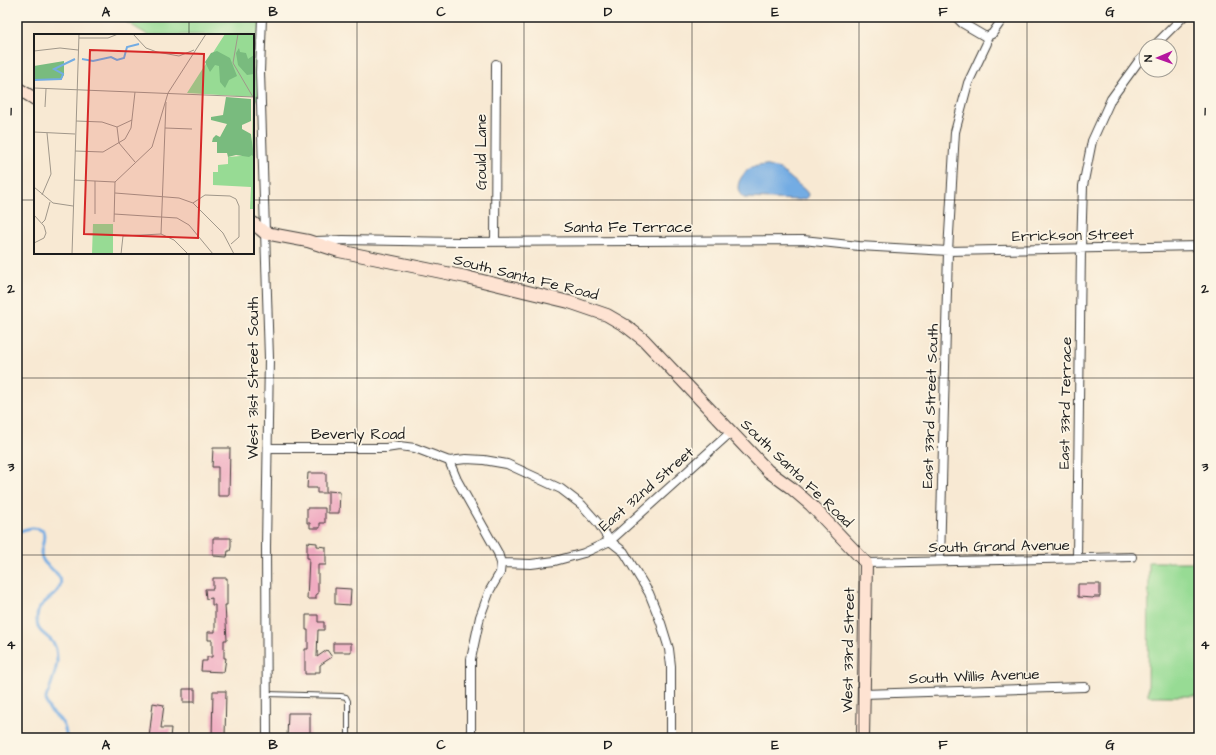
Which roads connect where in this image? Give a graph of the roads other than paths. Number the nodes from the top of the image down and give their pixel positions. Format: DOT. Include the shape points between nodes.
graph roads {
  1 [pos="262,17"];
  2 [pos="956,17"];
  3 [pos="1004,17"];
  4 [pos="1183,17"];
  5 [pos="986,37"];
  6 [pos="1162,38"];
  7 [pos="1138,62"];
  8 [pos="496,64"];
  9 [pos="17,88"];
  10 [pos="34,98"];
  11 [pos="254,224"];
  12 [pos="265,233"];
  13 [pos="308,241"];
  14 [pos="495,241"];
  15 [pos="1199,246"];
  16 [pos="1081,248"];
  17 [pos="948,251"];
  18 [pos="731,432"];
  19 [pos="268,448"];
  20 [pos="449,461"];
  21 [pos="610,540"];
  22 [pos="1132,557"];
  23 [pos="1077,558"];
  24 [pos="940,561"];
  25 [pos="502,563"];
  26 [pos="866,563"];
  27 [pos="1085,687"];
  28 [pos="267,694"];
  29 [pos="863,694"];
  30 [pos="267,738"];
  31 [pos="348,738"];
  32 [pos="471,738"];
  33 [pos="671,738"];
  34 [pos="863,738"];
  1 -- 12 [label="street, West 31st Street South" via="260,72"];
  2 -- 5 [label="street"];
  3 -- 5 [label="street" via="992,34"];
  4 -- 6 [label="street"];
  5 -- 17 [label="street, East 33rd Street South" via="987,42 968,83 955,132"];
  7 -- 16 [label="street, East 33rd Terrace" via="1111,99 1092,141 1083,186"];
  8 -- 14 [label="street, Gould Lane"];
  9 -- 10 [label="street"];
  11 -- 12 [label="street, South Santa Fe Road"];
  12 -- 13 [label="street, South Santa Fe Road"];
  12 -- 19 [label="street, West 31st Street South" via="269,358"];
  13 -- 14 [label="street, Santa Fe Terrace"];
  13 -- 18 [label="street, South Santa Fe Road" via="339,252 569,302 606,315 644,340"];
  14 -- 17 [label="street, Santa Fe Terrace" via="803,240"];
  15 -- 16 [label="street, Errickson Street"];
  16 -- 17 [label="street, Errickson Street"];
  16 -- 23 [label="street, East 33rd Terrace"];
  17 -- 24 [label="street, East 33rd Street South"];
  18 -- 21 [label="street, East 32nd Street"];
  18 -- 26 [label="street, South Santa Fe Road" via="768,471 811,505"];
  19 -- 20 [label="street, Beverly Road" via="399,446 415,448"];
  19 -- 28 [label="street, West 31st Street South"];
  20 -- 21 [label="street, Beverly Road" via="466,459 507,464 560,489 582,505"];
  20 -- 25 [label="street"];
  21 -- 25 [label="street, East 32nd Street" via="584,553 555,561 531,564"];
  21 -- 33 [label="street, Beverly Road" via="624,552 646,587 663,629 671,666"];
  22 -- 23 [label="street, South Grand Avenue"];
  23 -- 24 [label="street, South Grand Avenue"];
  24 -- 26 [label="street, South Grand Avenue"];
  25 -- 32 [label="street" via="480,617 471,659"];
  26 -- 29 [label="street, West 33rd Street"];
  27 -- 29 [label="street, South Willis Avenue"];
  28 -- 30 [label="street, West 31st Street South"];
  28 -- 31 [label="lane" via="346,698"];
  29 -- 34 [label="street, West 33rd Street"];
}
